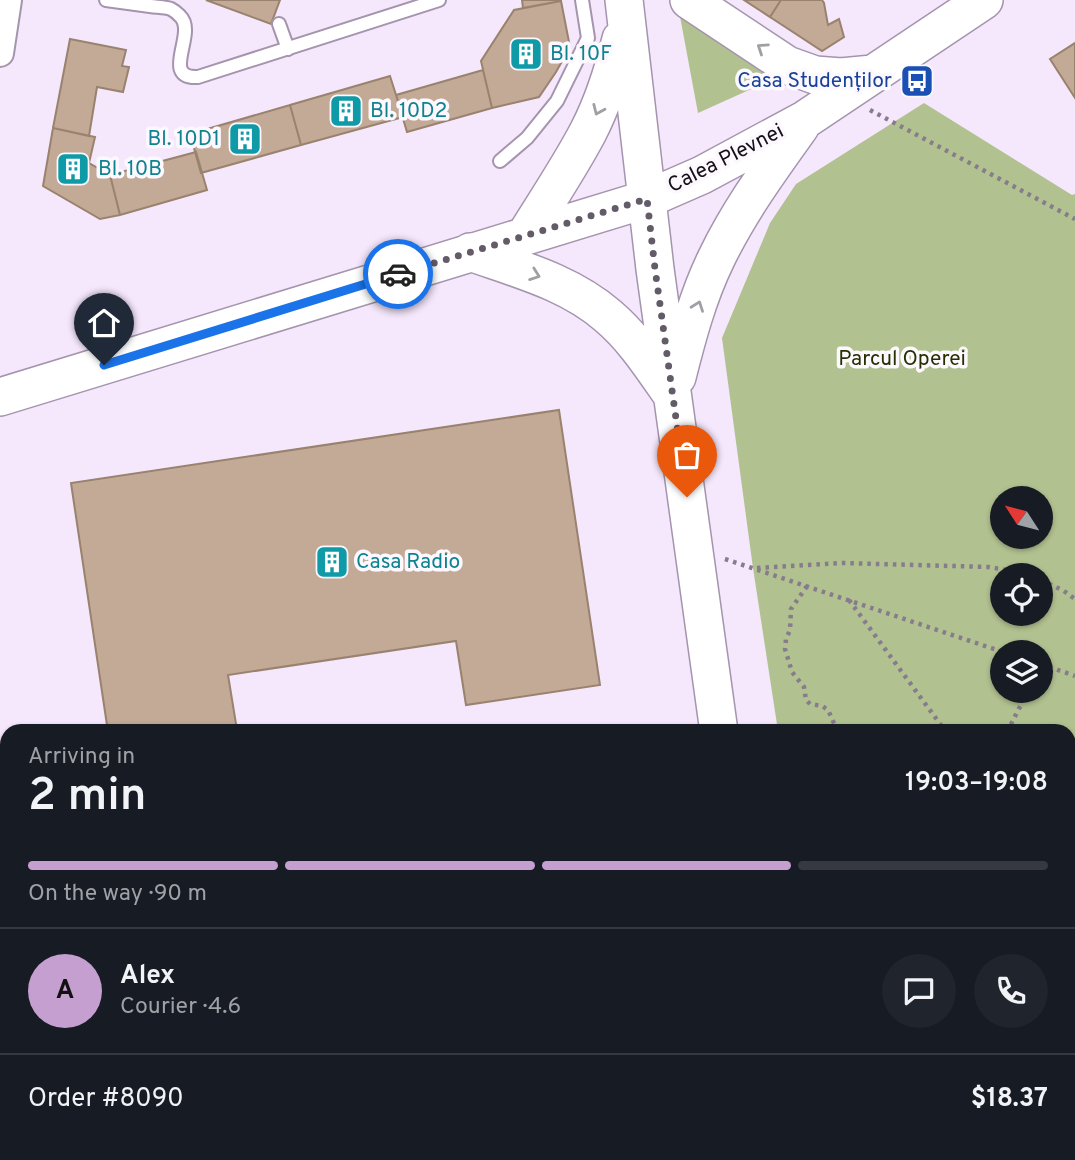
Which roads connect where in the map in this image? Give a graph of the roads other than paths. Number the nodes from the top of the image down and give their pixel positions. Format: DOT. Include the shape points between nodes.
graph roads {
  1 [pos="8,0"];
  2 [pos="106,0"];
  3 [pos="439,0"];
  4 [pos="582,0"];
  5 [pos="690,0"];
  6 [pos="984,0"];
  7 [pos="162,4"];
  8 [pos="625,11"];
  9 [pos="279,24"];
  10 [pos="288,49"];
  11 [pos="0,53"];
  12 [pos="873,74"];
  13 [pos="806,119"];
  14 [pos="500,161"];
  15 [pos="647,199"];
  16 [pos="525,236"];
  17 [pos="470,252"];
  18 [pos="672,395"];
  19 [pos="0,397"];
  20 [pos="718,724"];
  1 -- 11 [label="street"];
  2 -- 7 [label="lane"];
  3 -- 10 [label="lane"];
  4 -- 14 [label="lane" via="588,38 557,101 527,138"];
  12 -- 5 [label="main road, one-way" via="815,75 787,65"];
  6 -- 12 [label="main road, Calea Plevnei"];
  7 -- 10 [label="lane" via="184,21 179,66 188,77"];
  8 -- 15 [label="main road"];
  8 -- 16 [label="main road, one-way" via="613,71 587,133"];
  9 -- 10 [label="lane"];
  12 -- 13 [label="main road, Calea Plevnei"];
  13 -- 15 [label="main road, Calea Plevnei"];
  18 -- 13 [label="main road, one-way" via="715,260 753,193"];
  15 -- 16 [label="main road, Calea Plevnei"];
  15 -- 18 [label="main road"];
  16 -- 17 [label="main road, Calea Plevnei"];
  17 -- 18 [label="main road, one-way" via="583,297 621,328"];
  17 -- 19 [label="main road, Calea Plevnei"];
  18 -- 20 [label="main road"];
}
